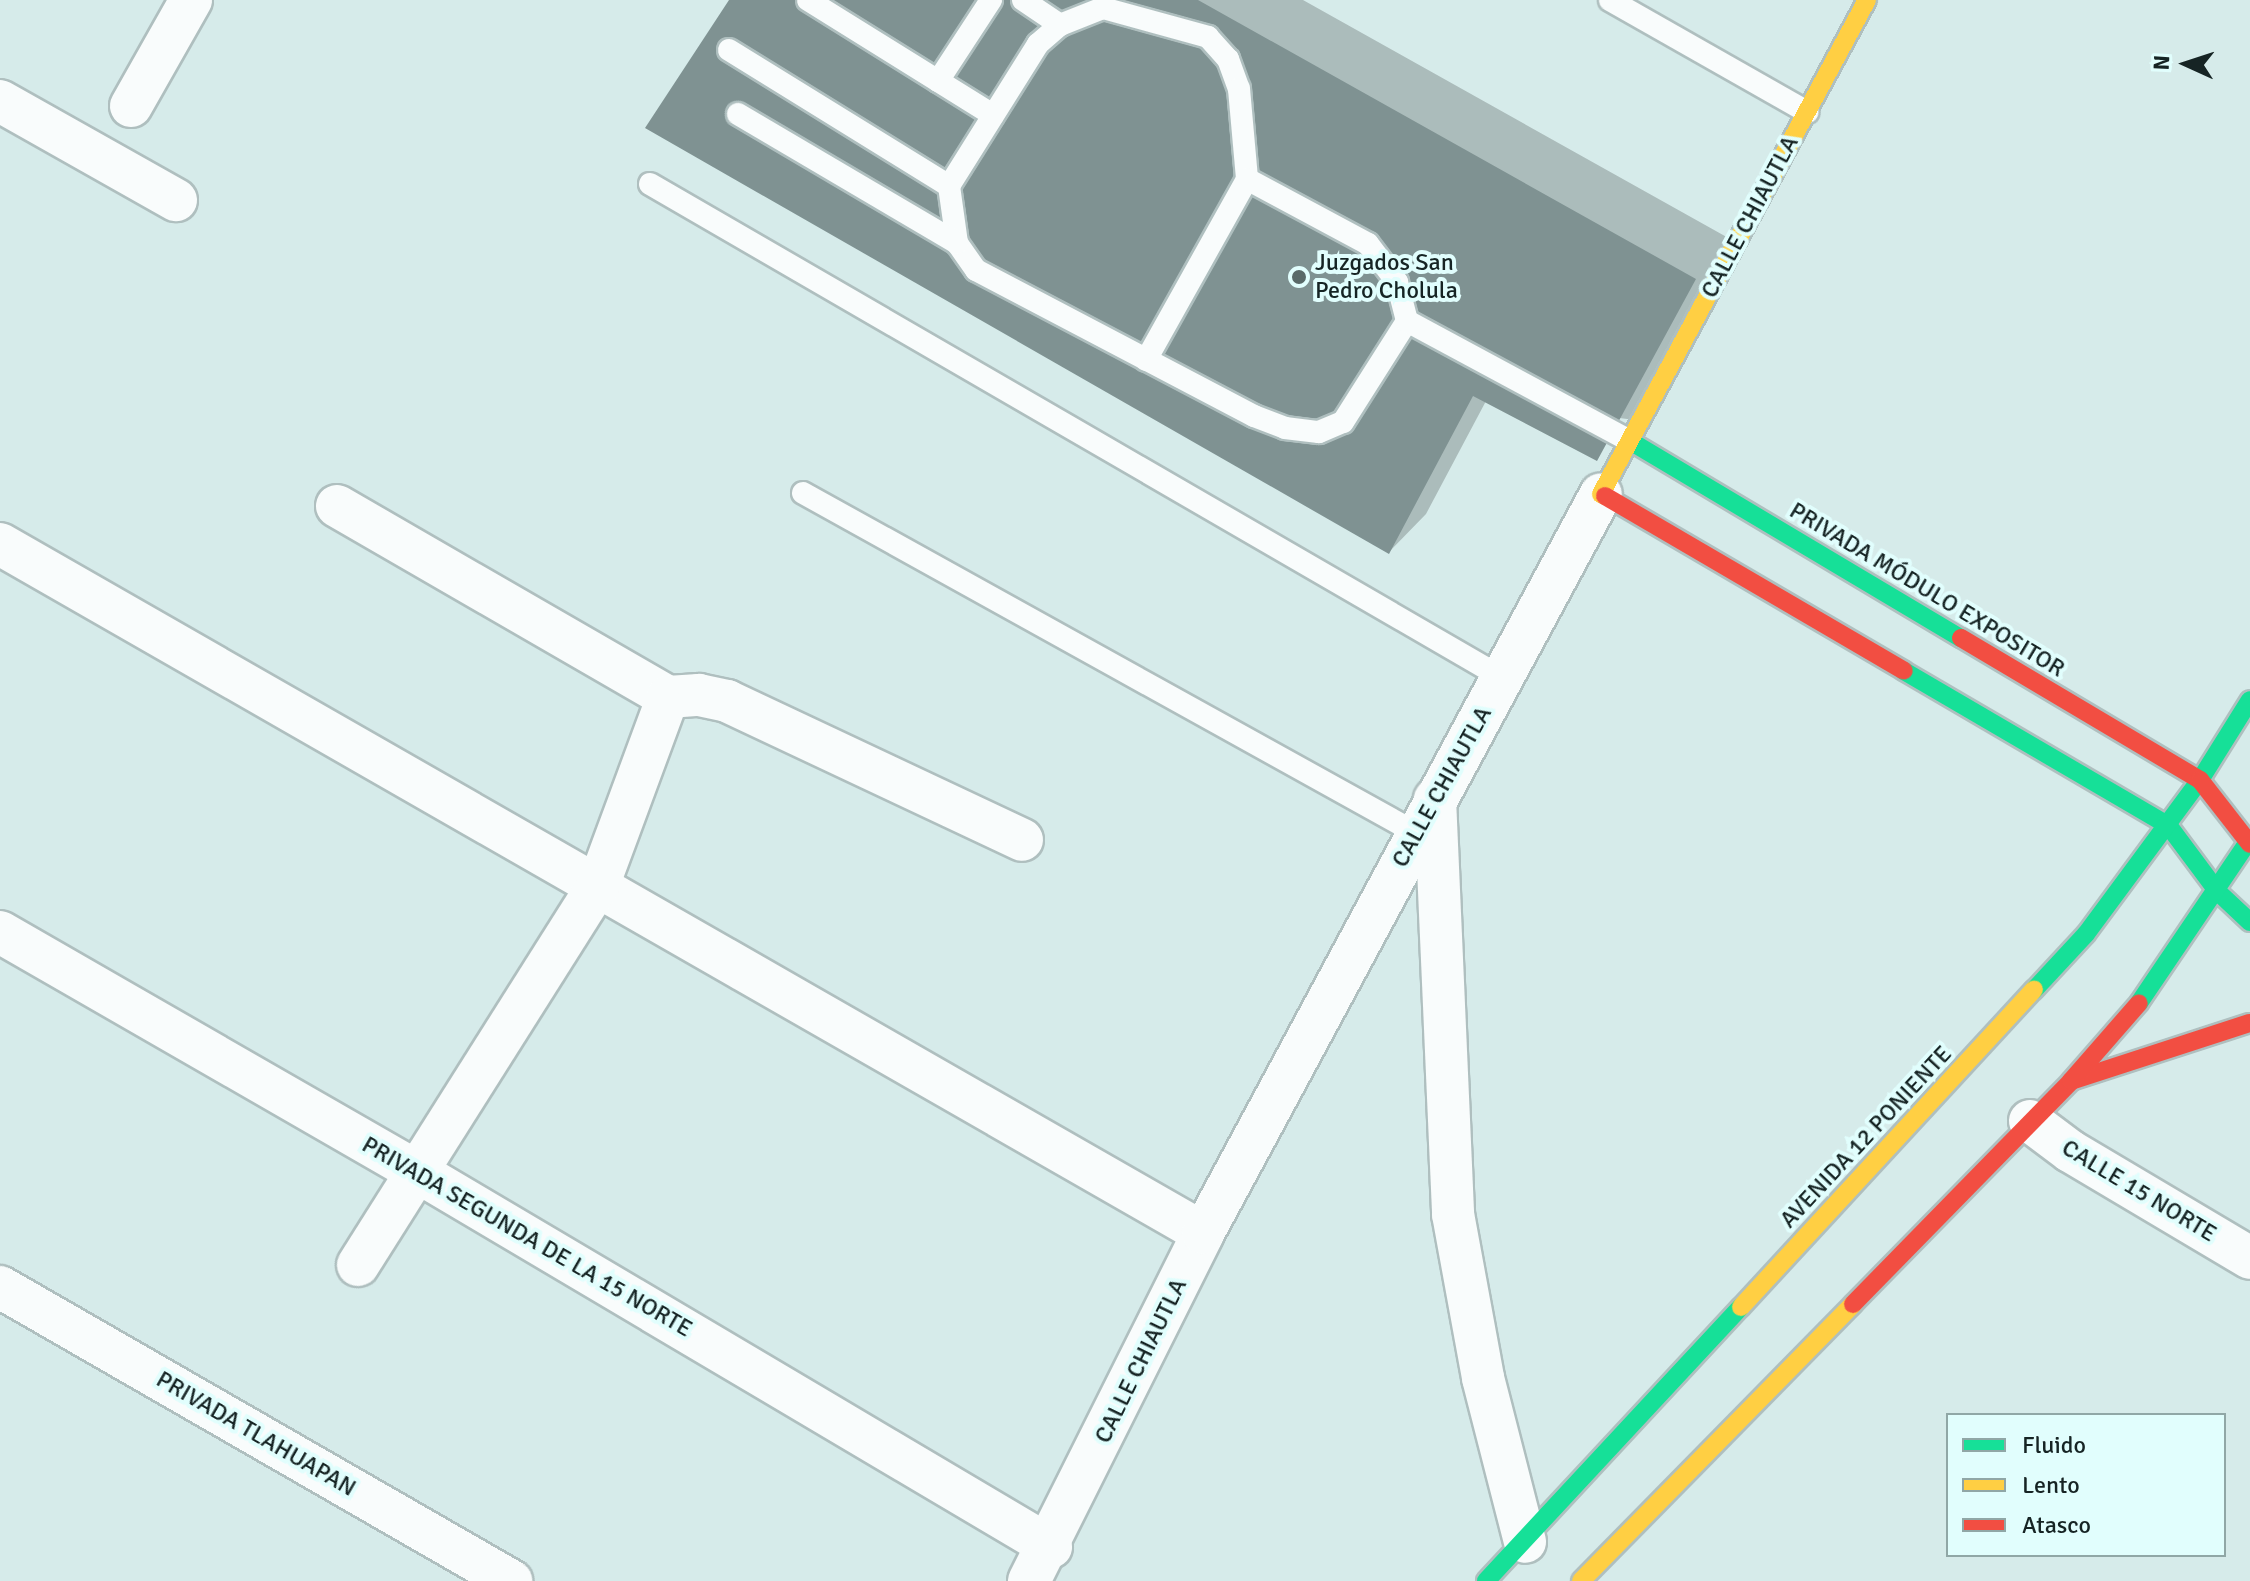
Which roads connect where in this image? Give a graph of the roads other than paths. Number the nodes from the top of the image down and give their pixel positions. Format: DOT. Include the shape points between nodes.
graph roads {
  1 [pos="191,0"];
  2 [pos="808,0"];
  3 [pos="991,0"];
  4 [pos="1023,0"];
  5 [pos="1610,0"];
  6 [pos="1867,0"];
  7 [pos="1060,25"];
  8 [pos="729,50"];
  9 [pos="938,81"];
  10 [pos="0,101"];
  11 [pos="131,106"];
  12 [pos="1807,112"];
  13 [pos="738,114"];
  14 [pos="993,115"];
  15 [pos="1247,179"];
  16 [pos="650,184"];
  17 [pos="949,186"];
  18 [pos="176,200"];
  19 [pos="957,243"];
  20 [pos="1407,321"];
  21 [pos="1146,360"];
  22 [pos="1630,441"];
  23 [pos="803,493"];
  24 [pos="1601,494"];
  25 [pos="337,506"];
  26 [pos="0,544"];
  27 [pos="1503,678"];
  28 [pos="668,697"];
  29 [pos="2250,700"];
  30 [pos="2200,780"];
  31 [pos="1425,815"];
  32 [pos="2168,825"];
  33 [pos="1022,840"];
  34 [pos="2249,842"];
  35 [pos="598,886"];
  36 [pos="2218,892"];
  37 [pos="2250,922"];
  38 [pos="0,932"];
  39 [pos="2250,1023"];
  40 [pos="2071,1081"];
  41 [pos="2030,1121"];
  42 [pos="416,1171"];
  43 [pos="1203,1233"];
  44 [pos="2250,1258"];
  45 [pos="358,1265"];
  46 [pos="0,1287"];
  47 [pos="1525,1542"];
  48 [pos="1040,1564"];
  49 [pos="511,1581"];
  50 [pos="1486,1581"];
  51 [pos="1581,1581"];
  1 -- 11 [label="street"];
  2 -- 9 [label="lane"];
  3 -- 9 [label="lane"];
  4 -- 7 [label="lane"];
  5 -- 12 [label="lane"];
  6 -- 12 [label="main road, CALLE CHIAUTLA"];
  7 -- 14 [label="lane" via="1038,44"];
  7 -- 15 [label="lane" via="1103,8 1208,37 1228,59 1239,89"];
  8 -- 17 [label="lane"];
  9 -- 14 [label="lane"];
  10 -- 18 [label="street"];
  12 -- 22 [label="main road, CALLE CHIAUTLA"];
  13 -- 19 [label="lane"];
  14 -- 17 [label="lane"];
  15 -- 20 [label="lane" via="1368,244 1397,282"];
  15 -- 21 [label="lane"];
  16 -- 27 [label="lane"];
  17 -- 19 [label="lane"];
  19 -- 21 [label="lane" via="976,270"];
  20 -- 21 [label="lane" via="1343,422 1319,432 1285,428 1254,416"];
  20 -- 22 [label="lane"];
  22 -- 24 [label="main road, CALLE CHIAUTLA"];
  22 -- 30 [label="main road, PRIVADA MÓDULO EXPOSITOR"];
  23 -- 31 [label="lane"];
  24 -- 27 [label="street, CALLE CHIAUTLA"];
  24 -- 32 [label="main road"];
  25 -- 28 [label="street"];
  26 -- 35 [label="street"];
  27 -- 31 [label="street, CALLE CHIAUTLA"];
  28 -- 33 [label="street" via="699,695 727,701"];
  28 -- 35 [label="street"];
  29 -- 30 [label="main road, AVENIDA 12 PONIENTE"];
  30 -- 32 [label="main road, AVENIDA 12 PONIENTE"];
  30 -- 34 [label="main road"];
  31 -- 43 [label="street, CALLE CHIAUTLA"];
  31 -- 47 [label="street" via="1453,1214 1483,1378"];
  32 -- 36 [label="main road"];
  32 -- 47 [label="main road, AVENIDA 12 PONIENTE" via="2086,934"];
  34 -- 36 [label="main road"];
  35 -- 42 [label="street"];
  35 -- 43 [label="street"];
  36 -- 37 [label="main road"];
  36 -- 40 [label="main road" via="2161,977"];
  38 -- 42 [label="street, PRIVADA SEGUNDA DE LA 15 NORTE"];
  39 -- 40 [label="main road"];
  40 -- 41 [label="main road"];
  41 -- 44 [label="street, CALLE 15 NORTE" via="2070,1151"];
  41 -- 51 [label="main road"];
  42 -- 45 [label="street"];
  42 -- 48 [label="street, PRIVADA SEGUNDA DE LA 15 NORTE"];
  43 -- 48 [label="street, CALLE CHIAUTLA"];
  46 -- 49 [label="street, PRIVADA TLAHUAPAN"];
  47 -- 50 [label="main road, AVENIDA 12 PONIENTE"];
}
